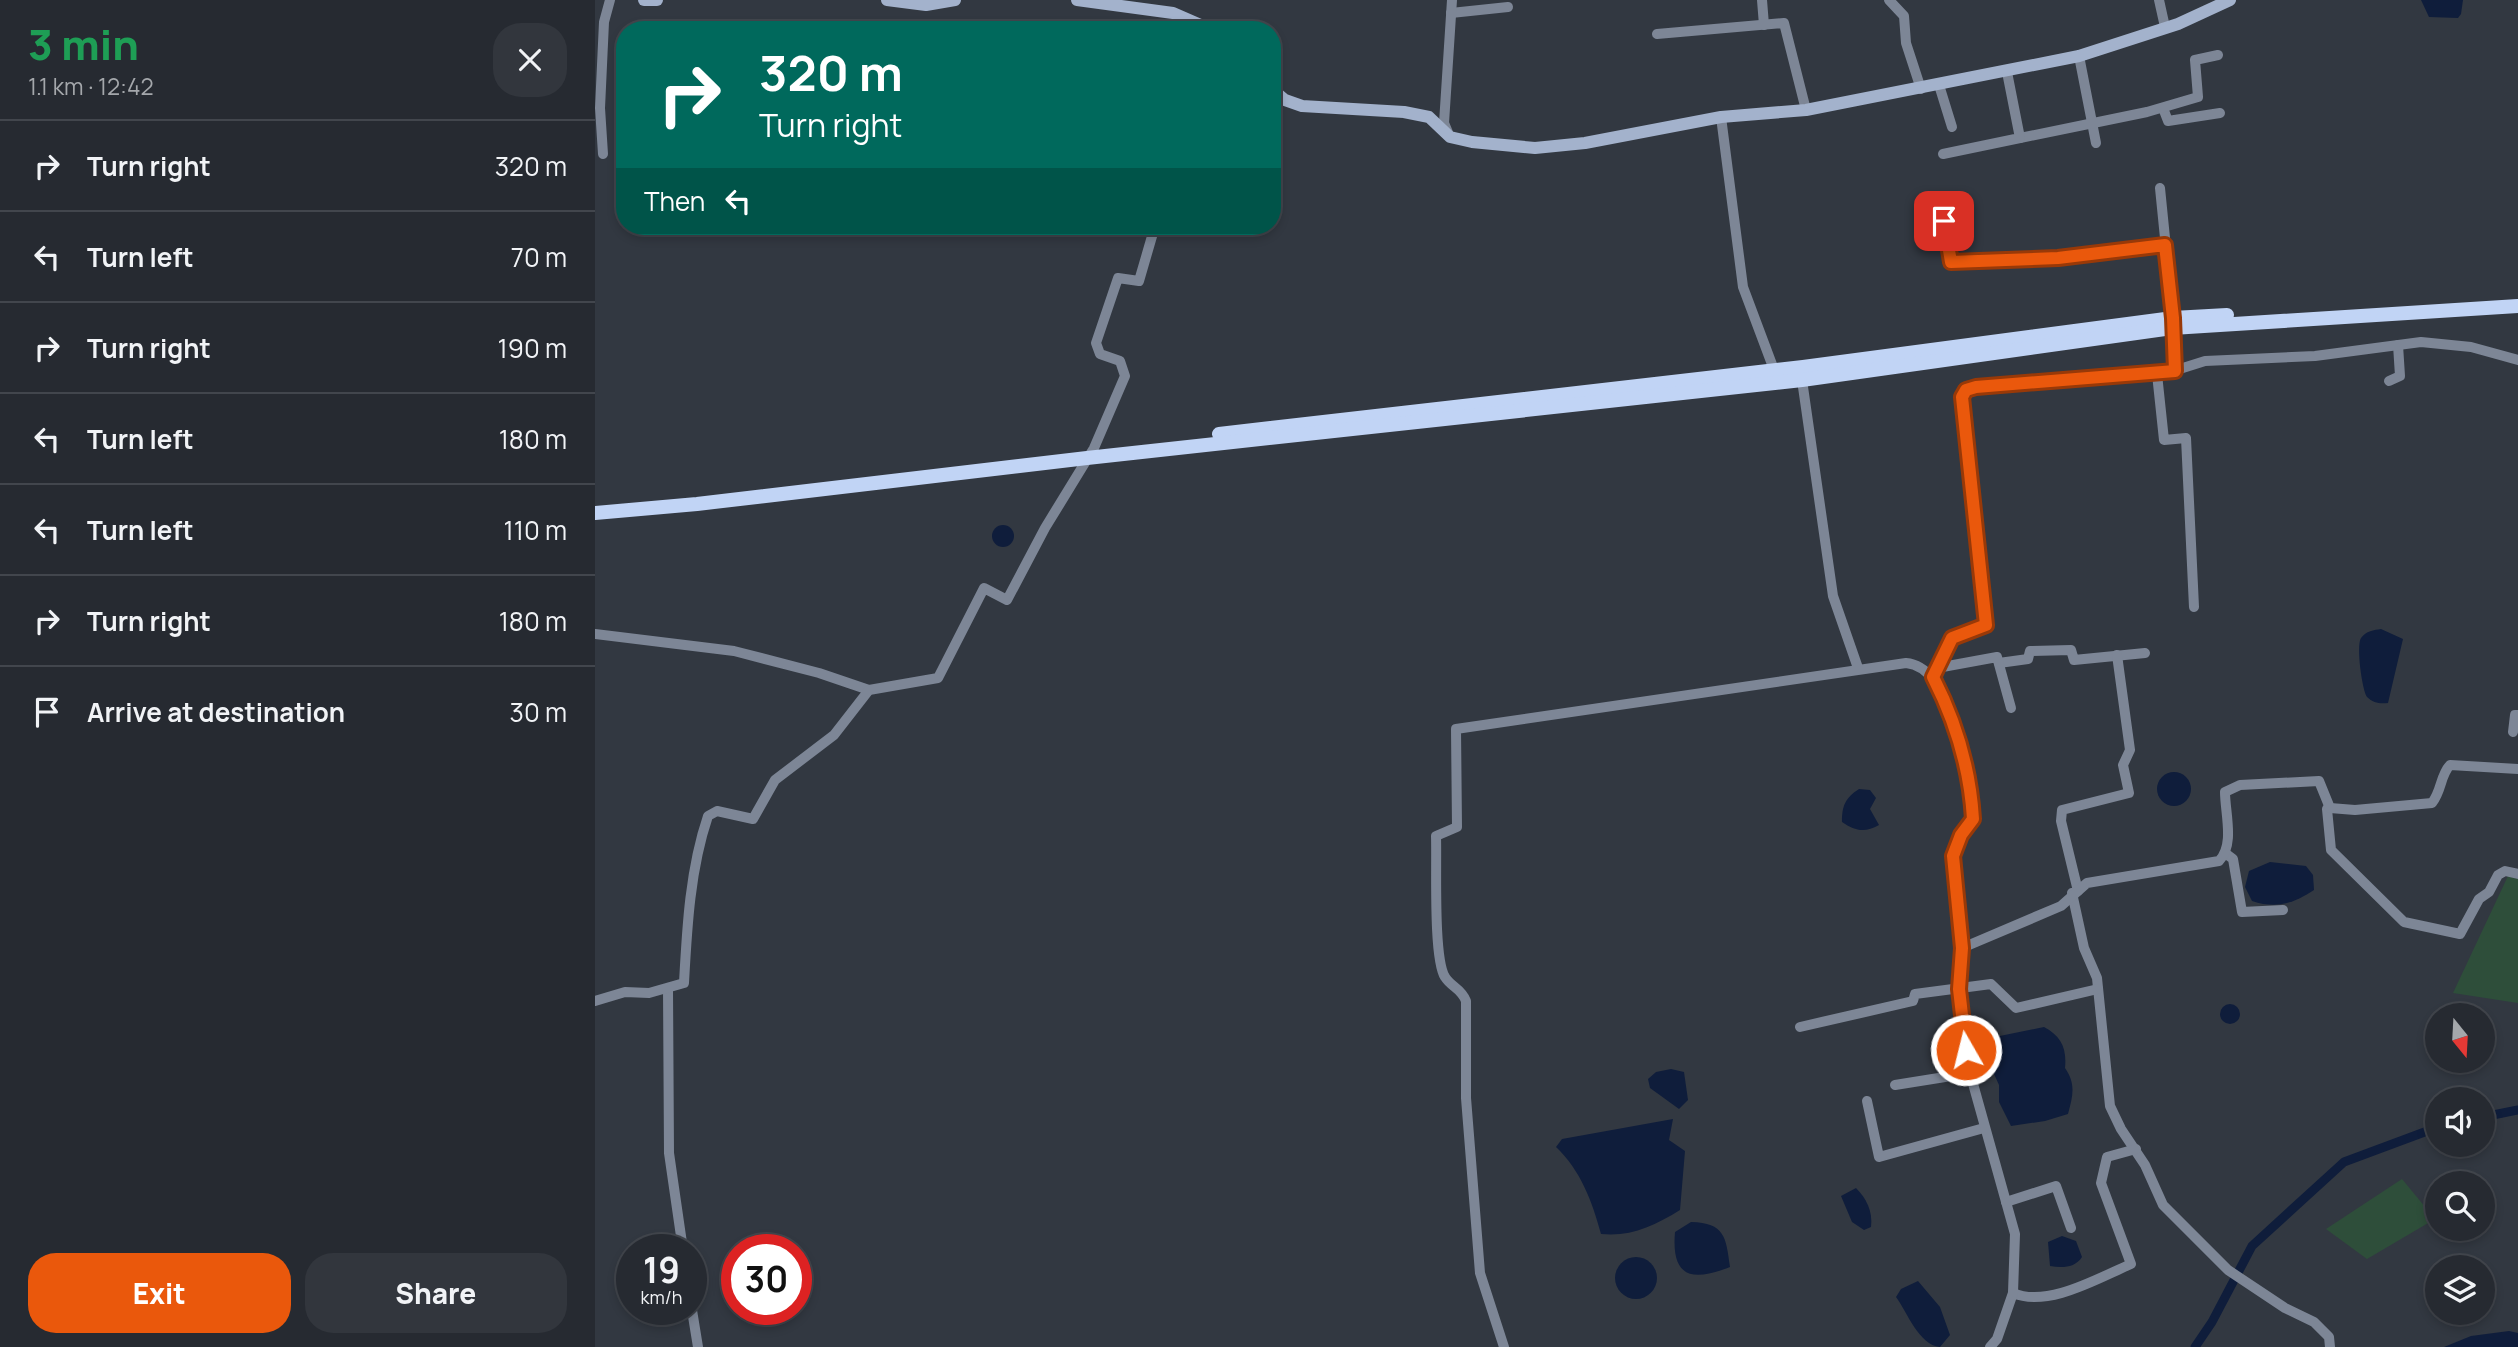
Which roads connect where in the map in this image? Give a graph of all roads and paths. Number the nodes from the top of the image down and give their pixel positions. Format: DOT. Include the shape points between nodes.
graph roads {
  1 [pos="610,0"];
  2 [pos="644,0"];
  3 [pos="657,0"];
  4 [pos="887,0"];
  5 [pos="955,0"];
  6 [pos="1077,0"];
  7 [pos="1452,0"];
  8 [pos="1762,0"];
  9 [pos="1889,0"];
  10 [pos="2159,0"];
  11 [pos="2230,0"];
  12 [pos="1160,5"];
  13 [pos="1508,7"];
  14 [pos="1451,13"];
  15 [pos="1191,21"];
  16 [pos="1765,25"];
  17 [pos="2165,27"];
  18 [pos="1657,34"];
  19 [pos="2218,55"];
  20 [pos="2079,56"];
  21 [pos="2007,72"];
  22 [pos="1940,85"];
  23 [pos="1921,89"];
  24 [pos="1281,97"];
  25 [pos="2163,108"];
  26 [pos="1806,110"];
  27 [pos="2220,113"];
  28 [pos="1721,117"];
  29 [pos="2093,124"];
  30 [pos="1952,127"];
  31 [pos="1450,137"];
  32 [pos="2020,138"];
  33 [pos="2096,142"];
  34 [pos="603,153"];
  35 [pos="1943,154"];
  36 [pos="2160,188"];
  37 [pos="1944,221"];
  38 [pos="1152,235"];
  39 [pos="2165,245"];
  40 [pos="2518,298"];
  41 [pos="2518,306"];
  42 [pos="2173,323"];
  43 [pos="2398,345"];
  44 [pos="2518,360"];
  45 [pos="2175,371"];
  46 [pos="2157,374"];
  47 [pos="1776,376"];
  48 [pos="1802,380"];
  49 [pos="2389,381"];
  50 [pos="1091,453"];
  51 [pos="595,504"];
  52 [pos="595,513"];
  53 [pos="2194,607"];
  54 [pos="595,634"];
  55 [pos="2145,653"];
  56 [pos="2117,656"];
  57 [pos="1999,663"];
  58 [pos="1858,668"];
  59 [pos="1935,672"];
  60 [pos="869,690"];
  61 [pos="2011,708"];
  62 [pos="2518,715"];
  63 [pos="2512,733"];
  64 [pos="2518,769"];
  65 [pos="2327,809"];
  66 [pos="2225,853"];
  67 [pos="2518,874"];
  68 [pos="2075,892"];
  69 [pos="2283,910"];
  70 [pos="1962,948"];
  71 [pos="668,989"];
  72 [pos="1959,989"];
  73 [pos="2098,989"];
  74 [pos="595,1001"];
  75 [pos="1800,1027"];
  76 [pos="1970,1073"];
  77 [pos="1895,1085"];
  78 [pos="1867,1101"];
  79 [pos="1984,1128"];
  80 [pos="2136,1149"];
  81 [pos="2006,1202"];
  82 [pos="2071,1228"];
  83 [pos="681,1234"];
  84 [pos="2013,1293"];
  85 [pos="694,1325"];
  86 [pos="698,1347"];
  87 [pos="1504,1347"];
  88 [pos="1990,1347"];
  89 [pos="2330,1347"];
  1 -- 34 [label="street" via="604,22 600,108"];
  2 -- 3 [label="street"];
  4 -- 5 [label="street" via="926,5"];
  6 -- 12 [label="street"];
  7 -- 14 [label="street"];
  8 -- 16 [label="street"];
  9 -- 23 [label="street" via="1904,16 1906,43"];
  10 -- 17 [label="street"];
  11 -- 17 [label="street"];
  12 -- 15 [label="street"];
  13 -- 14 [label="street"];
  14 -- 31 [label="street" via="1444,123"];
  16 -- 18 [label="street"];
  16 -- 26 [label="street" via="1784,23"];
  17 -- 20 [label="street"];
  19 -- 25 [label="street" via="2195,60 2198,97"];
  20 -- 21 [label="street"];
  20 -- 29 [label="street"];
  21 -- 22 [label="street"];
  21 -- 32 [label="street"];
  22 -- 23 [label="street"];
  22 -- 30 [label="street"];
  23 -- 26 [label="street"];
  24 -- 31 [label="street" via="1302,106 1429,117"];
  25 -- 27 [label="street" via="2168,121"];
  25 -- 29 [label="street"];
  26 -- 28 [label="street"];
  28 -- 31 [label="street" via="1627,137 1535,148"];
  28 -- 47 [label="street" via="1743,287"];
  29 -- 32 [label="street"];
  29 -- 33 [label="street"];
  32 -- 35 [label="street"];
  36 -- 39 [label="street"];
  37 -- 39 [label="street" via="1951,262 2058,258"];
  38 -- 50 [label="street" via="1139,281 1118,278 1097,343 1100,354 1120,361 1125,376"];
  39 -- 42 [label="street"];
  40 -- 42 [label="main road"];
  41 -- 42 [label="main road"];
  42 -- 45 [label="street"];
  42 -- 47 [label="main road"];
  42 -- 48 [label="main road"];
  43 -- 44 [label="street" via="2421,342 2470,347"];
  43 -- 45 [label="street" via="2315,356 2205,361"];
  43 -- 49 [label="street" via="2400,376"];
  45 -- 46 [label="street"];
  46 -- 53 [label="street" via="2164,440 2186,438"];
  46 -- 59 [label="street" via="1966,390 1963,415 1986,625 1952,638"];
  47 -- 48 [label="main road"];
  47 -- 50 [label="main road"];
  48 -- 58 [label="street" via="1833,596"];
  50 -- 51 [label="main road"];
  50 -- 52 [label="main road"];
  50 -- 60 [label="street" via="1007,600 984,588 938,678"];
  54 -- 60 [label="street" via="734,651"];
  55 -- 56 [label="street"];
  56 -- 57 [label="street" via="2074,660 2071,650 2030,651 2028,659"];
  56 -- 68 [label="street" via="2130,750 2123,765 2129,793 2061,810"];
  57 -- 59 [label="street" via="1997,657"];
  57 -- 61 [label="street"];
  58 -- 59 [label="street" via="1917,664"];
  58 -- 87 [label="street" via="1456,729 1457,827 1436,836 1440,958 1445,978 1462,991 1466,1001 1466,1098 1480,1273"];
  59 -- 70 [label="street" via="1953,716 1971,790 1973,819 1953,856"];
  60 -- 71 [label="street" via="834,736 775,780 753,819 717,811 708,816 699,841 691,895 684,983"];
  62 -- 63 [label="street"];
  64 -- 66 [label="street" via="2450,765 2432,803 2355,810 2330,808 2319,781 2240,785 2225,792"];
  65 -- 67 [label="street" via="2331,850 2404,922 2460,934 2498,875 2505,871"];
  66 -- 68 [label="street" via="2219,861 2087,883"];
  66 -- 69 [label="street" via="2232,859 2242,912"];
  68 -- 70 [label="street" via="2061,906"];
  68 -- 73 [label="street"];
  70 -- 72 [label="street"];
  71 -- 74 [label="street" via="625,992"];
  71 -- 83 [label="street" via="669,1153"];
  72 -- 73 [label="street" via="1991,984 2016,1008"];
  72 -- 75 [label="street" via="1915,994 1913,1001"];
  72 -- 76 [label="street"];
  73 -- 80 [label="street" via="2110,1106"];
  76 -- 77 [label="street"];
  76 -- 79 [label="street"];
  78 -- 79 [label="street" via="1879,1157"];
  79 -- 81 [label="street"];
  80 -- 84 [label="street" via="2107,1157 2101,1183 2131,1264 2045,1296 2026,1299"];
  80 -- 89 [label="street" via="2163,1205 2243,1282 2313,1322 2329,1337"];
  81 -- 82 [label="street" via="2056,1186"];
  81 -- 84 [label="street" via="2015,1234"];
  84 -- 88 [label="street"];
  85 -- 86 [label="street"];
}
